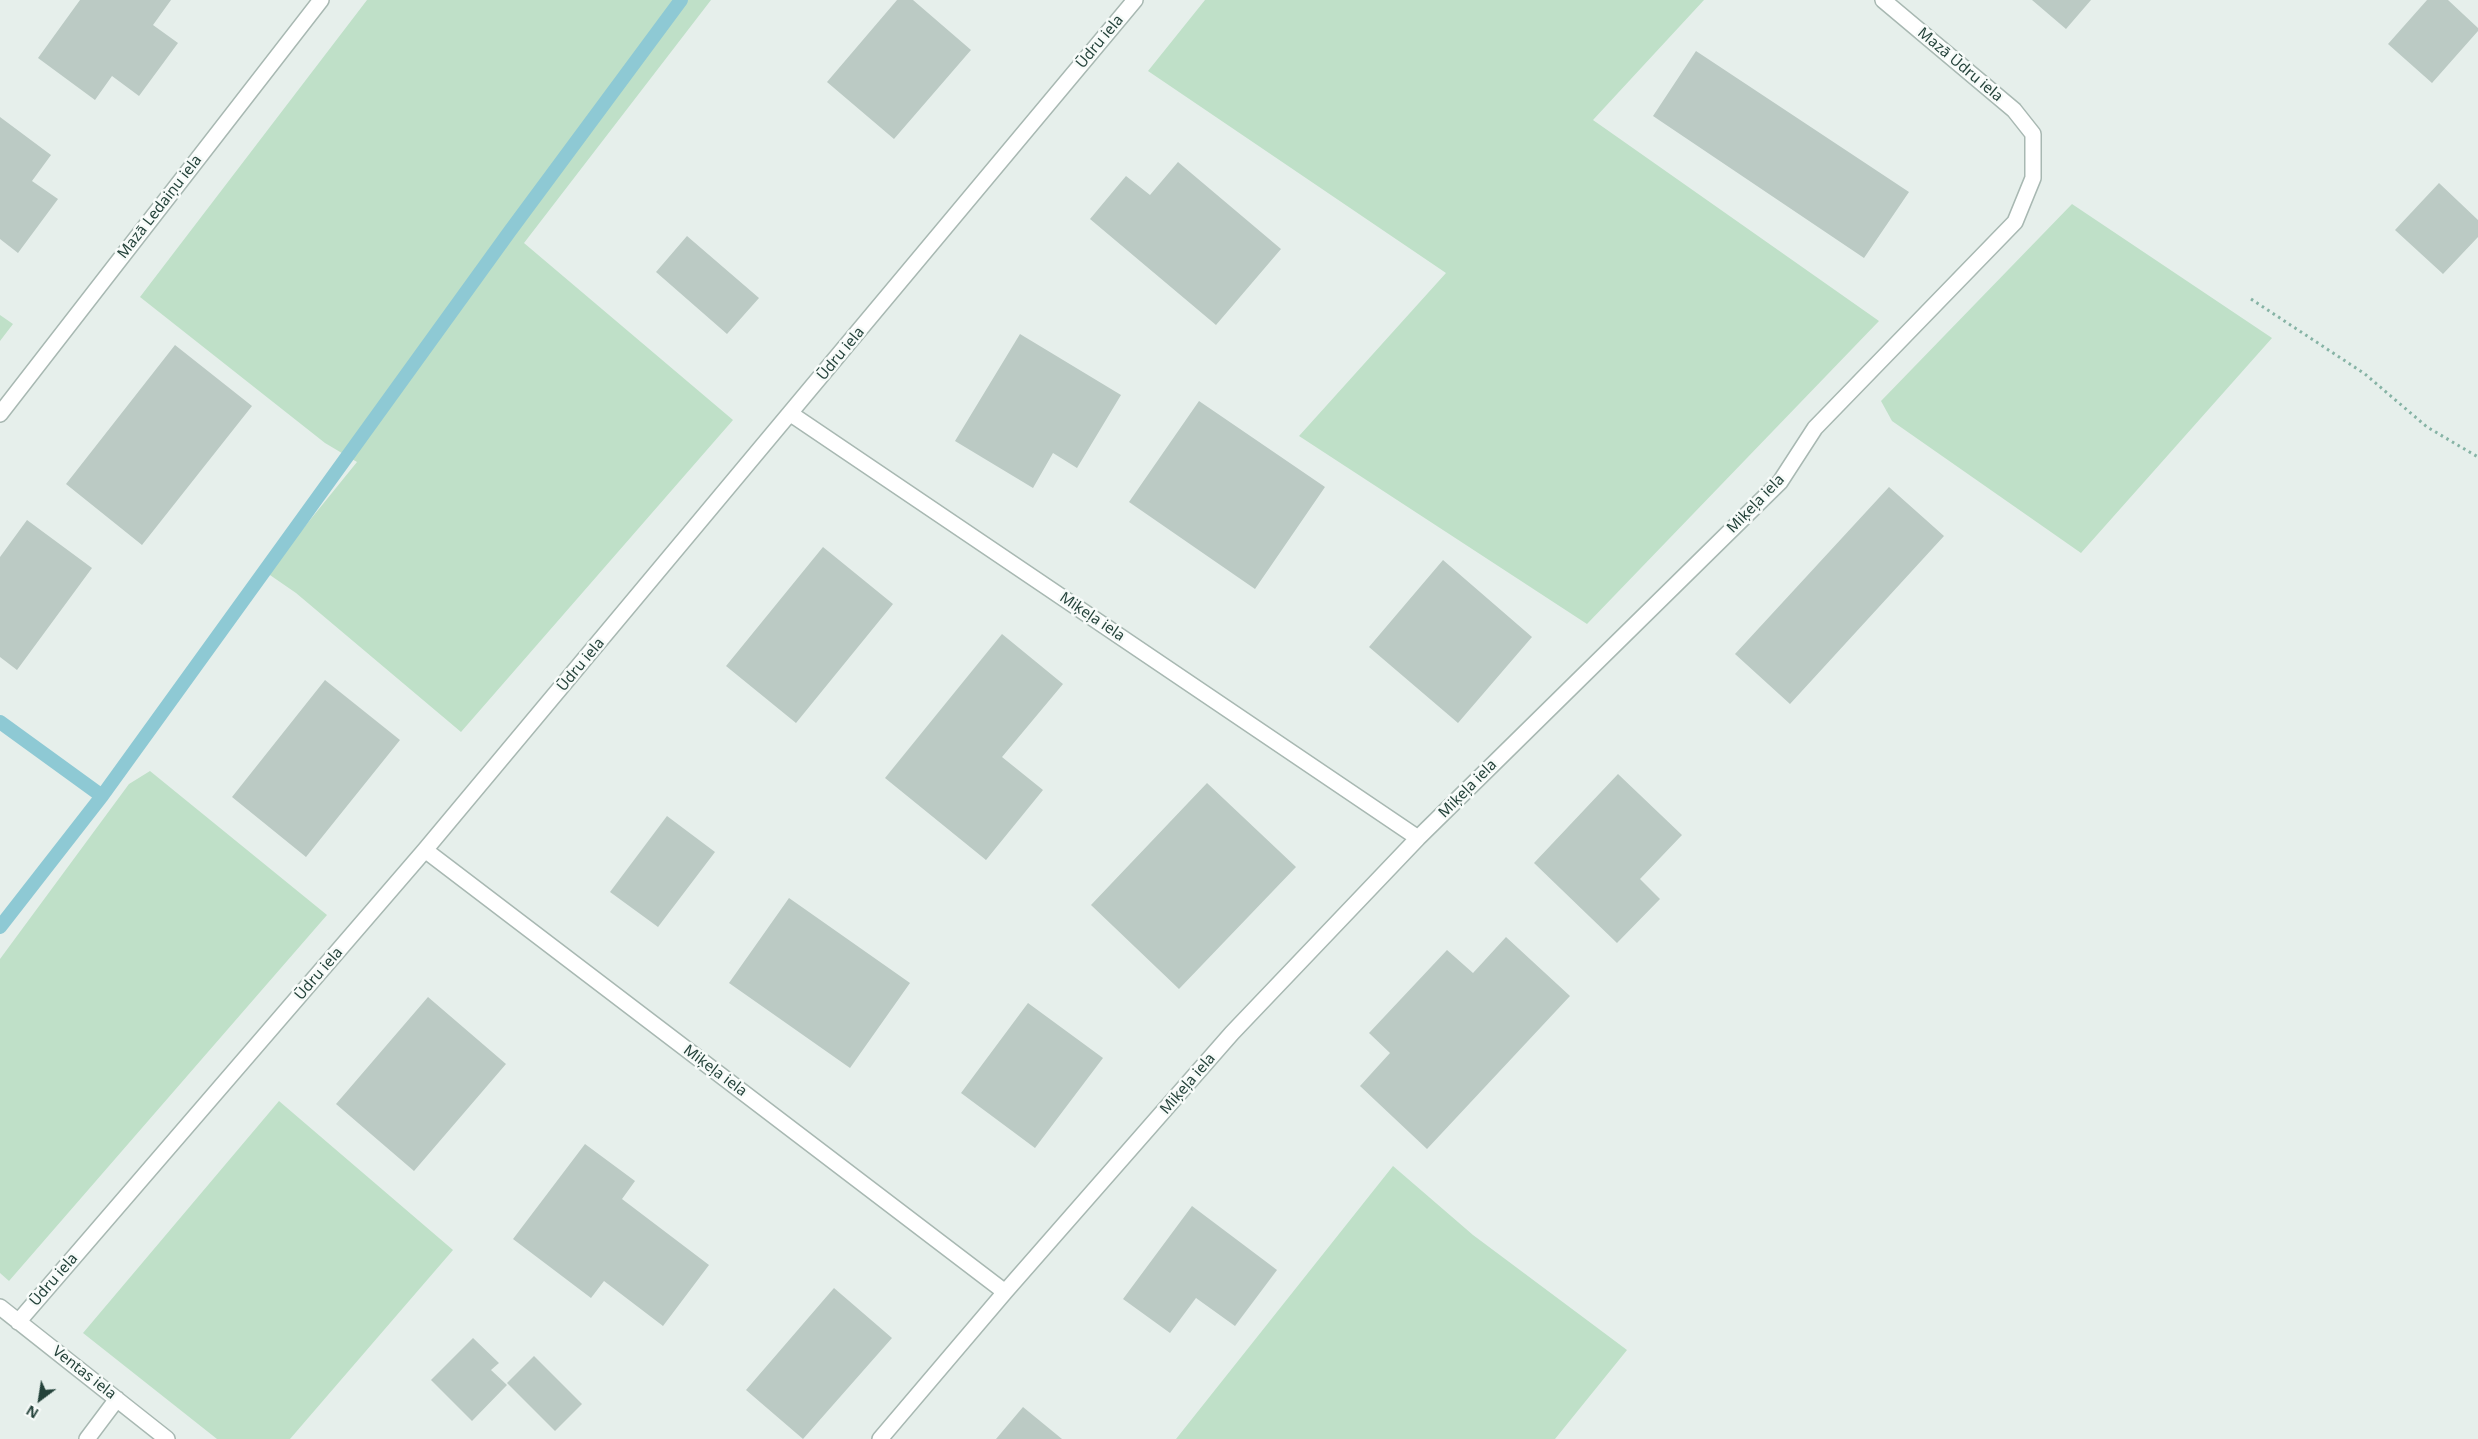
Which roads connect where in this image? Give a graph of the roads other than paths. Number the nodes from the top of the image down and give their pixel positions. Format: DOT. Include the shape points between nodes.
graph roads {
  1 [pos="321,0"];
  2 [pos="1135,0"];
  3 [pos="1883,0"];
  4 [pos="2033,134"];
  5 [pos="0,414"];
  6 [pos="791,414"];
  7 [pos="1418,838"];
  8 [pos="425,850"];
  9 [pos="1005,1292"];
  10 [pos="0,1307"];
  11 [pos="18,1322"];
  12 [pos="117,1399"];
  13 [pos="87,1439"];
  14 [pos="168,1439"];
  15 [pos="880,1439"];
  1 -- 5 [label="street, Mazā Ledaiņu iela"];
  2 -- 6 [label="street, Ūdru iela"];
  3 -- 4 [label="street, Mazā Ūdru iela" via="2014,110"];
  4 -- 7 [label="street, Miķeļa iela" via="2033,178 2015,222 1815,428 1780,482"];
  6 -- 7 [label="street, Miķeļa iela"];
  6 -- 8 [label="street, Ūdru iela"];
  7 -- 9 [label="street, Miķeļa iela" via="1232,1034"];
  8 -- 9 [label="street, Miķeļa iela"];
  8 -- 11 [label="street, Ūdru iela"];
  9 -- 15 [label="street, Miķeļa iela"];
  10 -- 11 [label="street, Ventas iela"];
  11 -- 12 [label="street, Ventas iela"];
  12 -- 13 [label="street"];
  12 -- 14 [label="street, Ventas iela"];
}
